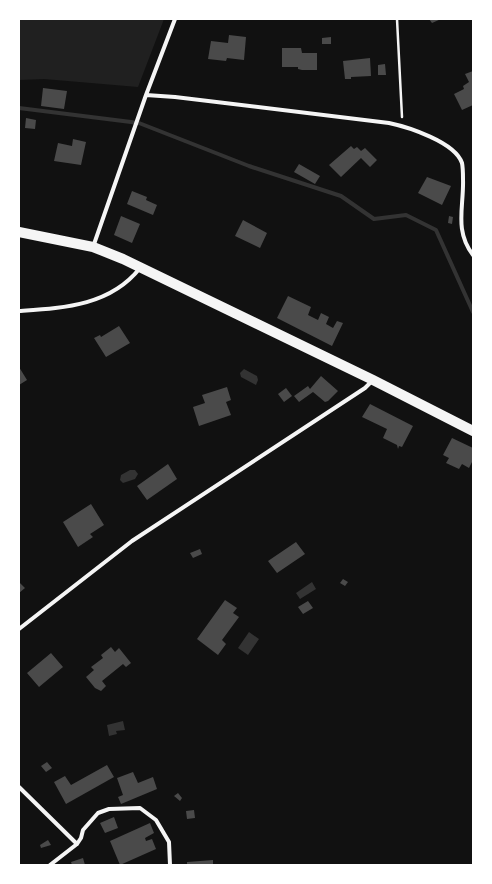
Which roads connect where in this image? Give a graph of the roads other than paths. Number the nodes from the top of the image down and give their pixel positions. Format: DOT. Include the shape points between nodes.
graph roads {
  1 [pos="175,19"];
  2 [pos="146,95"];
  3 [pos="19,232"];
  4 [pos="93,247"];
  5 [pos="473,255"];
  6 [pos="140,268"];
  7 [pos="19,311"];
  8 [pos="373,380"];
  9 [pos="473,431"];
  10 [pos="19,629"];
  11 [pos="19,786"];
  12 [pos="77,844"];
  13 [pos="50,865"];
  14 [pos="170,865"];
  1 -- 2 [label="street"];
  2 -- 4 [label="street"];
  2 -- 5 [label="street" via="403,126 425,134 458,156 462,163 460,220 463,235"];
  3 -- 4 [label="main road"];
  4 -- 6 [label="main road"];
  6 -- 7 [label="street" via="124,285 94,301 66,308"];
  6 -- 8 [label="main road"];
  8 -- 9 [label="main road"];
  8 -- 10 [label="street" via="365,388 132,541"];
  11 -- 12 [label="street"];
  12 -- 13 [label="street"];
  12 -- 14 [label="street" via="82,830 98,813 109,809 140,808 156,820 169,842"];
}
